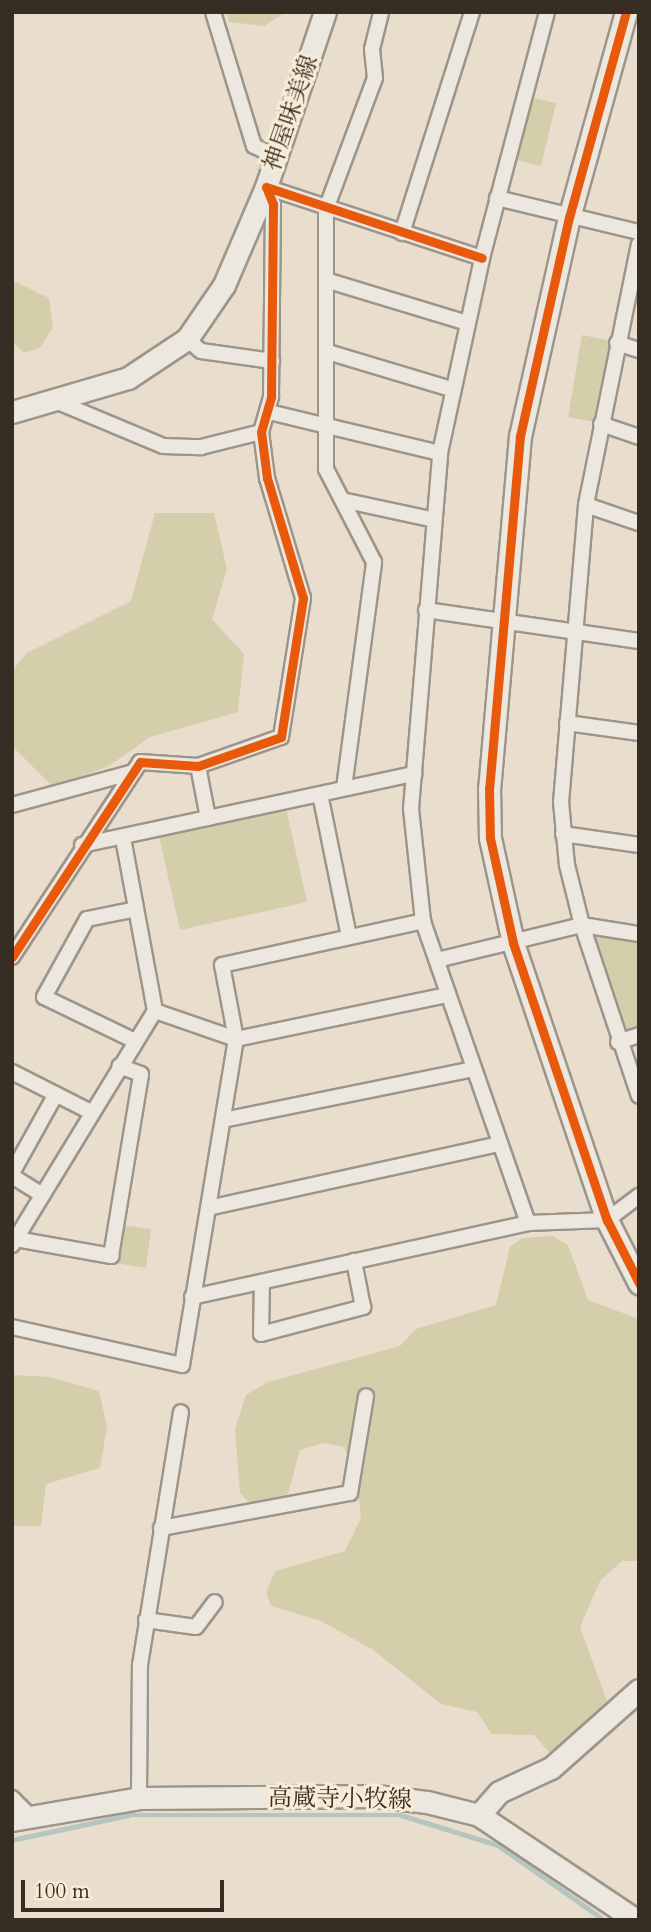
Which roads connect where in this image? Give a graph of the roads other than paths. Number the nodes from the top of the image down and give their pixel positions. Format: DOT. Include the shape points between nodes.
graph roads {
  1 [pos="213,12"];
  2 [pos="325,12"];
  3 [pos="381,12"];
  4 [pos="472,12"];
  5 [pos="547,12"];
  6 [pos="626,12"];
  7 [pos="275,156"];
  8 [pos="266,187"];
  9 [pos="496,198"];
  10 [pos="326,209"];
  11 [pos="569,217"];
  12 [pos="639,232"];
  13 [pos="402,233"];
  14 [pos="639,244"];
  15 [pos="482,258"];
  16 [pos="637,266"];
  17 [pos="330,281"];
  18 [pos="467,323"];
  19 [pos="187,339"];
  20 [pos="617,343"];
  21 [pos="639,350"];
  22 [pos="331,353"];
  23 [pos="272,361"];
  24 [pos="454,390"];
  25 [pos="58,402"];
  26 [pos="12,412"];
  27 [pos="269,412"];
  28 [pos="601,424"];
  29 [pos="328,426"];
  30 [pos="261,432"];
  31 [pos="639,437"];
  32 [pos="440,453"];
  33 [pos="342,500"];
  34 [pos="586,505"];
  35 [pos="432,519"];
  36 [pos="639,523"];
  37 [pos="426,610"];
  38 [pos="501,620"];
  39 [pos="575,631"];
  40 [pos="639,641"];
  41 [pos="567,723"];
  42 [pos="639,733"];
  43 [pos="198,766"];
  44 [pos="130,774"];
  45 [pos="414,774"];
  46 [pos="344,788"];
  47 [pos="320,794"];
  48 [pos="12,805"];
  49 [pos="208,818"];
  50 [pos="563,834"];
  51 [pos="123,838"];
  52 [pos="82,845"];
  53 [pos="639,845"];
  54 [pos="136,909"];
  55 [pos="424,921"];
  56 [pos="582,925"];
  57 [pos="639,934"];
  58 [pos="349,937"];
  59 [pos="513,943"];
  60 [pos="12,957"];
  61 [pos="437,960"];
  62 [pos="447,995"];
  63 [pos="155,1011"];
  64 [pos="639,1035"];
  65 [pos="236,1039"];
  66 [pos="135,1041"];
  67 [pos="618,1042"];
  68 [pos="119,1066"];
  69 [pos="472,1069"];
  70 [pos="12,1072"];
  71 [pos="56,1094"];
  72 [pos="639,1096"];
  73 [pos="92,1112"];
  74 [pos="223,1120"];
  75 [pos="499,1144"];
  76 [pos="12,1175"];
  77 [pos="42,1195"];
  78 [pos="639,1196"];
  79 [pos="208,1208"];
  80 [pos="607,1220"];
  81 [pos="528,1223"];
  82 [pos="14,1242"];
  83 [pos="354,1261"];
  84 [pos="262,1282"];
  85 [pos="639,1283"];
  86 [pos="192,1297"];
  87 [pos="12,1327"];
  88 [pos="366,1396"];
  89 [pos="181,1412"];
  90 [pos="161,1528"];
  91 [pos="215,1602"];
  92 [pos="146,1620"];
  93 [pos="639,1690"];
  94 [pos="12,1798"];
  95 [pos="139,1798"];
  96 [pos="479,1815"];
  97 [pos="20,1817"];
  98 [pos="636,1920"];
  1 -- 7 [label="street" via="254,146"];
  2 -- 7 [label="street, 神屋味美線"];
  3 -- 10 [label="street" via="372,49 375,78"];
  4 -- 13 [label="street"];
  5 -- 9 [label="street"];
  6 -- 11 [label="street"];
  7 -- 8 [label="street, 神屋味美線"];
  8 -- 10 [label="street"];
  8 -- 19 [label="street, 神屋味美線" via="224,285"];
  8 -- 23 [label="street" via="273,204"];
  9 -- 11 [label="street"];
  9 -- 15 [label="street"];
  10 -- 13 [label="street"];
  10 -- 17 [label="street"];
  11 -- 12 [label="street"];
  11 -- 38 [label="street" via="520,436"];
  13 -- 15 [label="street"];
  14 -- 16 [label="street"];
  15 -- 18 [label="street"];
  16 -- 20 [label="street"];
  17 -- 18 [label="street"];
  17 -- 22 [label="street"];
  18 -- 24 [label="street"];
  19 -- 23 [label="street" via="201,351"];
  19 -- 25 [label="street, 神屋味美線" via="128,378"];
  20 -- 21 [label="street"];
  20 -- 28 [label="street"];
  22 -- 24 [label="street"];
  22 -- 29 [label="street"];
  23 -- 27 [label="street"];
  24 -- 32 [label="street"];
  25 -- 26 [label="street, 神屋味美線"];
  25 -- 30 [label="street" via="163,446 201,447"];
  27 -- 29 [label="street"];
  27 -- 30 [label="street"];
  28 -- 31 [label="street"];
  28 -- 34 [label="street"];
  29 -- 32 [label="street"];
  29 -- 33 [label="street" via="326,469"];
  30 -- 43 [label="street" via="267,478 303,598 281,737"];
  32 -- 35 [label="street"];
  33 -- 35 [label="street"];
  33 -- 46 [label="street" via="374,562"];
  34 -- 36 [label="street"];
  34 -- 39 [label="street"];
  35 -- 37 [label="street"];
  37 -- 38 [label="street"];
  37 -- 45 [label="street"];
  38 -- 39 [label="street"];
  38 -- 59 [label="street" via="489,813"];
  39 -- 40 [label="street"];
  39 -- 41 [label="street"];
  41 -- 42 [label="street"];
  41 -- 50 [label="street"];
  43 -- 44 [label="street" via="140,762"];
  43 -- 49 [label="street"];
  44 -- 48 [label="street"];
  44 -- 52 [label="street"];
  45 -- 46 [label="street"];
  45 -- 55 [label="street" via="412,851"];
  46 -- 47 [label="street"];
  47 -- 49 [label="street"];
  47 -- 58 [label="street"];
  49 -- 51 [label="street"];
  50 -- 53 [label="street"];
  50 -- 56 [label="street"];
  51 -- 52 [label="street"];
  51 -- 54 [label="street"];
  52 -- 60 [label="street"];
  54 -- 63 [label="street"];
  54 -- 66 [label="street" via="88,919 44,997"];
  55 -- 58 [label="street"];
  55 -- 61 [label="street"];
  56 -- 57 [label="street"];
  56 -- 59 [label="street"];
  56 -- 67 [label="street"];
  58 -- 65 [label="street" via="222,965"];
  59 -- 61 [label="street"];
  59 -- 80 [label="street"];
  61 -- 62 [label="street"];
  62 -- 65 [label="street"];
  62 -- 69 [label="street"];
  63 -- 65 [label="street"];
  63 -- 66 [label="street"];
  64 -- 67 [label="street"];
  65 -- 74 [label="street"];
  66 -- 68 [label="street"];
  67 -- 72 [label="street"];
  68 -- 73 [label="street"];
  68 -- 82 [label="street" via="141,1074 111,1256"];
  69 -- 74 [label="street"];
  69 -- 75 [label="street"];
  70 -- 71 [label="street"];
  71 -- 73 [label="street"];
  71 -- 76 [label="street"];
  73 -- 77 [label="street"];
  74 -- 79 [label="street"];
  75 -- 79 [label="street"];
  75 -- 81 [label="street"];
  76 -- 77 [label="street"];
  77 -- 82 [label="street"];
  78 -- 80 [label="street"];
  79 -- 86 [label="street"];
  80 -- 81 [label="street"];
  80 -- 85 [label="street"];
  81 -- 83 [label="street"];
  83 -- 84 [label="street"];
  83 -- 84 [label="street" via="363,1307 261,1334"];
  84 -- 86 [label="street"];
  86 -- 87 [label="street" via="182,1365"];
  88 -- 90 [label="street" via="350,1493"];
  89 -- 90 [label="street"];
  90 -- 92 [label="street"];
  91 -- 92 [label="street" via="197,1627"];
  92 -- 95 [label="street"];
  93 -- 96 [label="street" via="551,1768 499,1792"];
  94 -- 97 [label="street"];
  95 -- 96 [label="street, 高蔵寺小牧線" via="376,1796"];
  95 -- 97 [label="street, 高蔵寺小牧線"];
  96 -- 98 [label="street, 高蔵寺小牧線"];
}
